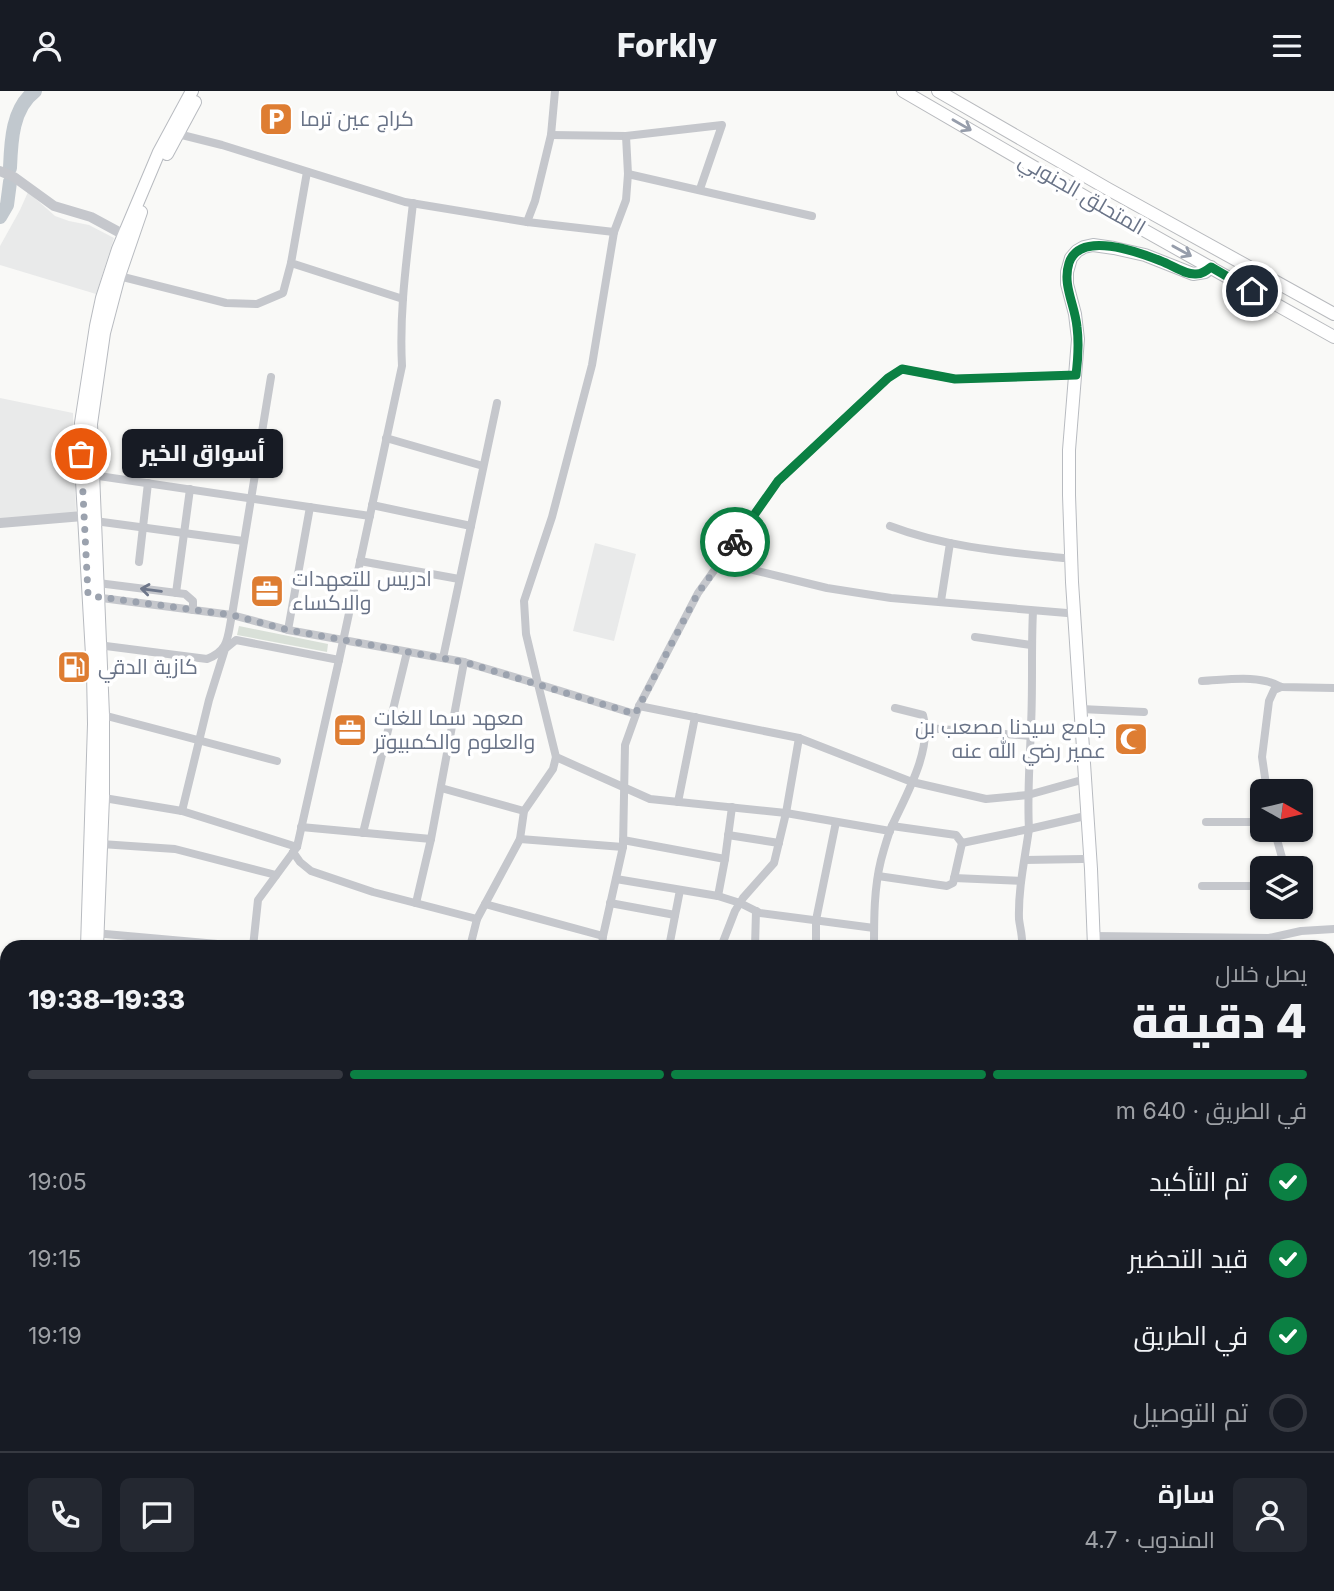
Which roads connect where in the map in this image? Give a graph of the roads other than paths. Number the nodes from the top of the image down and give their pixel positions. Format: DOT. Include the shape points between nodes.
graph roads {
  1 [pos="192,91"];
  2 [pos="200,91"];
  3 [pos="555,91"];
  4 [pos="903,91"];
  5 [pos="938,91"];
  6 [pos="174,133"];
  7 [pos="551,135"];
  8 [pos="626,136"];
  9 [pos="0,171"];
  10 [pos="307,171"];
  11 [pos="628,174"];
  12 [pos="700,190"];
  13 [pos="413,203"];
  14 [pos="812,216"];
  15 [pos="527,222"];
  16 [pos="614,232"];
  17 [pos="127,236"];
  18 [pos="291,263"];
  19 [pos="1211,267"];
  20 [pos="119,276"];
  21 [pos="403,299"];
  22 [pos="1334,314"];
  23 [pos="1334,337"];
  24 [pos="1072,375"];
  25 [pos="271,377"];
  26 [pos="497,403"];
  27 [pos="386,438"];
  28 [pos="483,466"];
  29 [pos="92,475"];
  30 [pos="149,484"];
  31 [pos="190,489"];
  32 [pos="251,498"];
  33 [pos="372,505"];
  34 [pos="310,507"];
  35 [pos="370,516"];
  36 [pos="89,519"];
  37 [pos="0,523"];
  38 [pos="471,526"];
  39 [pos="890,526"];
  40 [pos="143,527"];
  41 [pos="184,533"];
  42 [pos="243,541"];
  43 [pos="950,543"];
  44 [pos="1063,558"];
  45 [pos="360,561"];
  46 [pos="139,562"];
  47 [pos="720,562"];
  48 [pos="459,579"];
  49 [pos="98,583"];
  50 [pos="176,593"];
  51 [pos="93,596"];
  52 [pos="941,601"];
  53 [pos="193,610"];
  54 [pos="1033,611"];
  55 [pos="1067,613"];
  56 [pos="232,615"];
  57 [pos="288,630"];
  58 [pos="975,638"];
  59 [pos="344,641"];
  60 [pos="96,644"];
  61 [pos="1031,645"];
  62 [pos="225,649"];
  63 [pos="407,652"];
  64 [pos="443,658"];
  65 [pos="340,660"];
  66 [pos="464,662"];
  67 [pos="1202,681"];
  68 [pos="538,684"];
  69 [pos="1281,687"];
  70 [pos="1334,688"];
  71 [pos="895,708"];
  72 [pos="1081,709"];
  73 [pos="637,710"];
  74 [pos="1144,712"];
  75 [pos="103,715"];
  76 [pos="695,717"];
  77 [pos="927,728"];
  78 [pos="1031,736"];
  79 [pos="799,738"];
  80 [pos="199,740"];
  81 [pos="556,757"];
  82 [pos="277,761"];
  83 [pos="1265,779"];
  84 [pos="912,782"];
  85 [pos="1078,782"];
  86 [pos="441,788"];
  87 [pos="625,788"];
  88 [pos="1028,795"];
  89 [pos="97,797"];
  90 [pos="678,802"];
  91 [pos="732,807"];
  92 [pos="182,811"];
  93 [pos="524,811"];
  94 [pos="786,813"];
  95 [pos="1081,817"];
  96 [pos="836,822"];
  97 [pos="1206,822"];
  98 [pos="1250,822"];
  99 [pos="301,827"];
  100 [pos="891,828"];
  101 [pos="1029,829"];
  102 [pos="363,832"];
  103 [pos="729,835"];
  104 [pos="431,839"];
  105 [pos="520,839"];
  106 [pos="779,843"];
  107 [pos="962,843"];
  108 [pos="101,844"];
  109 [pos="623,844"];
  110 [pos="295,850"];
  111 [pos="725,859"];
  112 [pos="1083,859"];
  113 [pos="1025,860"];
  114 [pos="276,875"];
  115 [pos="878,876"];
  116 [pos="954,878"];
  117 [pos="615,879"];
  118 [pos="1021,881"];
  119 [pos="1202,886"];
  120 [pos="1250,886"];
  121 [pos="680,890"];
  122 [pos="718,896"];
  123 [pos="416,903"];
  124 [pos="610,903"];
  125 [pos="740,903"];
  126 [pos="485,904"];
  127 [pos="756,911"];
  128 [pos="675,915"];
  129 [pos="477,919"];
  130 [pos="816,920"];
  131 [pos="874,928"];
  132 [pos="1334,929"];
  133 [pos="92,933"];
  134 [pos="90,940"];
  135 [pos="94,940"];
  136 [pos="150,940"];
  137 [pos="253,940"];
  138 [pos="472,940"];
  139 [pos="596,940"];
  140 [pos="602,940"];
  141 [pos="670,940"];
  142 [pos="724,940"];
  143 [pos="755,940"];
  144 [pos="816,940"];
  145 [pos="874,940"];
  146 [pos="1023,940"];
  147 [pos="1092,940"];
  148 [pos="1092,940"];
  149 [pos="1274,940"];
  1 -- 6 [label="main road"];
  2 -- 6 [label="main road"];
  3 -- 7 [label="street"];
  4 -- 19 [label="main road, المتحلق الجنوبي, one-way"];
  5 -- 22 [label="main road, المتحلق الجنوبي"];
  6 -- 10 [label="street"];
  6 -- 17 [label="main road"];
  7 -- 8 [label="street"];
  7 -- 15 [label="street"];
  8 -- 11 [label="street"];
  8 -- 12 [label="street" via="722,125"];
  9 -- 17 [label="street" via="54,206 92,217"];
  10 -- 13 [label="street"];
  10 -- 18 [label="street"];
  11 -- 12 [label="street"];
  11 -- 16 [label="street" via="626,199"];
  12 -- 14 [label="street"];
  13 -- 15 [label="street"];
  13 -- 21 [label="street"];
  15 -- 16 [label="street"];
  16 -- 68 [label="street" via="592,365 552,517 524,601 526,634"];
  17 -- 20 [label="main road"];
  17 -- 36 [label="main road" via="102,298 89,367 81,428"];
  18 -- 20 [label="street" via="283,293 257,304 226,303"];
  18 -- 21 [label="street"];
  19 -- 23 [label="main road, المتحلق الجنوبي"];
  19 -- 24 [label="main road" via="1193,274 1114,248 1089,245 1077,251 1067,278 1077,327"];
  20 -- 29 [label="main road" via="92,408"];
  21 -- 27 [label="street" via="402,366"];
  24 -- 44 [label="main road" via="1062,469"];
  24 -- 47 [label="street" via="955,379 902,369 778,481"];
  24 -- 72 [label="main road" via="1068,472"];
  25 -- 32 [label="street"];
  26 -- 28 [label="street"];
  27 -- 28 [label="street"];
  27 -- 33 [label="street"];
  28 -- 38 [label="street"];
  29 -- 30 [label="street"];
  29 -- 36 [label="main road"];
  30 -- 31 [label="street"];
  30 -- 40 [label="street"];
  31 -- 32 [label="street"];
  31 -- 41 [label="street"];
  32 -- 34 [label="street"];
  32 -- 42 [label="street"];
  33 -- 35 [label="street"];
  33 -- 38 [label="street"];
  34 -- 35 [label="street"];
  34 -- 57 [label="street"];
  35 -- 45 [label="street"];
  36 -- 37 [label="street"];
  36 -- 40 [label="street"];
  36 -- 49 [label="main road"];
  36 -- 51 [label="main road"];
  38 -- 48 [label="street"];
  39 -- 43 [label="street"];
  40 -- 41 [label="street"];
  40 -- 46 [label="street"];
  41 -- 42 [label="street"];
  41 -- 50 [label="street"];
  42 -- 56 [label="street"];
  43 -- 44 [label="street"];
  43 -- 52 [label="street"];
  44 -- 55 [label="main road"];
  45 -- 48 [label="street"];
  45 -- 59 [label="street"];
  47 -- 52 [label="street" via="827,588"];
  47 -- 73 [label="street" via="698,593"];
  48 -- 64 [label="street"];
  50 -- 49 [label="street, one-way"];
  49 -- 51 [label="main road"];
  50 -- 53 [label="street" via="191,598"];
  51 -- 53 [label="street"];
  51 -- 60 [label="main road"];
  52 -- 54 [label="street"];
  53 -- 56 [label="street"];
  54 -- 55 [label="street"];
  54 -- 61 [label="street"];
  55 -- 85 [label="main road"];
  56 -- 57 [label="street"];
  56 -- 62 [label="street"];
  57 -- 59 [label="street"];
  58 -- 61 [label="street"];
  59 -- 63 [label="street"];
  59 -- 65 [label="street"];
  60 -- 62 [label="street" via="207,659"];
  60 -- 75 [label="main road"];
  60 -- 89 [label="main road"];
  61 -- 78 [label="street"];
  62 -- 65 [label="street" via="236,640"];
  62 -- 80 [label="street"];
  63 -- 64 [label="street"];
  63 -- 102 [label="street"];
  64 -- 66 [label="street"];
  65 -- 99 [label="street"];
  66 -- 68 [label="street"];
  66 -- 86 [label="street"];
  67 -- 69 [label="street" via="1255,679"];
  68 -- 73 [label="street"];
  68 -- 81 [label="street"];
  69 -- 70 [label="street"];
  69 -- 83 [label="street" via="1269,701 1262,757"];
  71 -- 77 [label="street" via="923,715"];
  72 -- 74 [label="street"];
  72 -- 147 [label="main road"];
  73 -- 76 [label="street"];
  73 -- 87 [label="street" via="625,745"];
  75 -- 80 [label="street"];
  75 -- 89 [label="main road"];
  76 -- 79 [label="street"];
  76 -- 90 [label="street"];
  77 -- 78 [label="street"];
  77 -- 84 [label="street"];
  78 -- 88 [label="street"];
  79 -- 84 [label="street"];
  79 -- 94 [label="street"];
  80 -- 82 [label="street"];
  80 -- 92 [label="street"];
  81 -- 87 [label="street"];
  81 -- 93 [label="street"];
  84 -- 88 [label="street" via="986,799"];
  84 -- 100 [label="street"];
  85 -- 88 [label="street"];
  85 -- 95 [label="main road"];
  86 -- 93 [label="street"];
  86 -- 104 [label="street"];
  87 -- 90 [label="street" via="650,799"];
  87 -- 109 [label="street"];
  88 -- 101 [label="street"];
  89 -- 92 [label="street"];
  89 -- 108 [label="main road"];
  89 -- 133 [label="main road"];
  90 -- 91 [label="street"];
  91 -- 94 [label="street"];
  91 -- 103 [label="street"];
  92 -- 110 [label="street"];
  93 -- 105 [label="street"];
  94 -- 96 [label="street"];
  94 -- 106 [label="street"];
  95 -- 101 [label="street"];
  95 -- 112 [label="main road"];
  96 -- 100 [label="street"];
  96 -- 130 [label="street"];
  97 -- 98 [label="street"];
  99 -- 102 [label="street"];
  99 -- 110 [label="street"];
  100 -- 107 [label="street" via="956,835"];
  100 -- 115 [label="street"];
  101 -- 107 [label="street"];
  101 -- 113 [label="street"];
  102 -- 104 [label="street"];
  103 -- 106 [label="street"];
  103 -- 111 [label="street"];
  104 -- 123 [label="street"];
  105 -- 109 [label="street"];
  105 -- 126 [label="street"];
  106 -- 125 [label="street" via="774,863"];
  107 -- 116 [label="street"];
  108 -- 114 [label="street" via="175,849"];
  108 -- 133 [label="main road"];
  109 -- 111 [label="street"];
  109 -- 117 [label="street"];
  110 -- 114 [label="street"];
  110 -- 123 [label="street" via="310,871"];
  111 -- 122 [label="street"];
  112 -- 113 [label="street"];
  112 -- 148 [label="main road"];
  113 -- 118 [label="street"];
  114 -- 137 [label="street" via="258,900"];
  115 -- 116 [label="street" via="947,886"];
  115 -- 131 [label="street"];
  116 -- 118 [label="street"];
  117 -- 121 [label="street"];
  117 -- 124 [label="street"];
  118 -- 146 [label="street"];
  119 -- 120 [label="street"];
  121 -- 122 [label="street"];
  121 -- 128 [label="street"];
  122 -- 125 [label="street"];
  123 -- 129 [label="street"];
  124 -- 128 [label="street"];
  124 -- 140 [label="street"];
  125 -- 127 [label="street"];
  125 -- 142 [label="street"];
  126 -- 129 [label="street"];
  126 -- 139 [label="street"];
  127 -- 130 [label="street"];
  127 -- 143 [label="street"];
  128 -- 141 [label="street"];
  129 -- 138 [label="street"];
  130 -- 131 [label="street"];
  130 -- 144 [label="street"];
  131 -- 145 [label="street"];
  132 -- 149 [label="street" via="1301,931"];
  133 -- 134 [label="main road"];
  133 -- 135 [label="main road"];
  133 -- 136 [label="street"];
}
